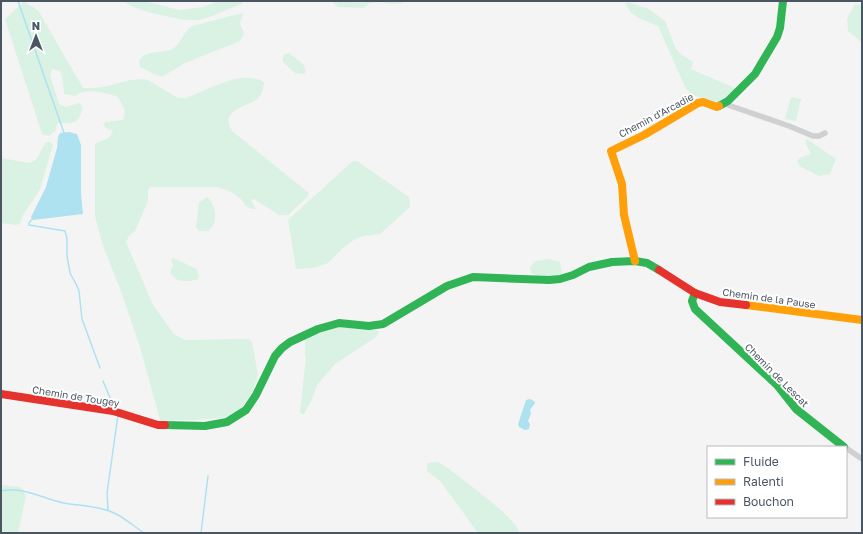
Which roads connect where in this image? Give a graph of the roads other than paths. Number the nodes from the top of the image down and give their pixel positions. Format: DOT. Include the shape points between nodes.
graph roads {
  1 [pos="783,1"];
  2 [pos="725,104"];
  3 [pos="824,133"];
  4 [pos="635,261"];
  5 [pos="695,293"];
  6 [pos="862,320"];
  7 [pos="1,394"];
  8 [pos="842,446"];
  9 [pos="847,449"];
  10 [pos="862,459"];
  1 -- 2 [label="street" via="777,37 751,79"];
  2 -- 3 [label="street" via="812,136"];
  2 -- 4 [label="street, Chemin d'Arcadie" via="717,107 703,102 698,104 611,151 622,184 624,215"];
  4 -- 5 [label="street, Chemin de la Pause" via="647,263"];
  4 -- 7 [label="street, Chemin de Tougey" via="597,264 560,279 473,277 447,286 384,324 369,326 339,323 318,329 282,348 275,356 246,410 227,422 204,426 158,426 113,411"];
  5 -- 6 [label="street, Chemin de la Pause" via="732,304"];
  5 -- 8 [label="street, Chemin de Lescat" via="691,300 692,306 777,385 796,409"];
  9 -- 10 [label="street, Chemin de Lescat"];
}
